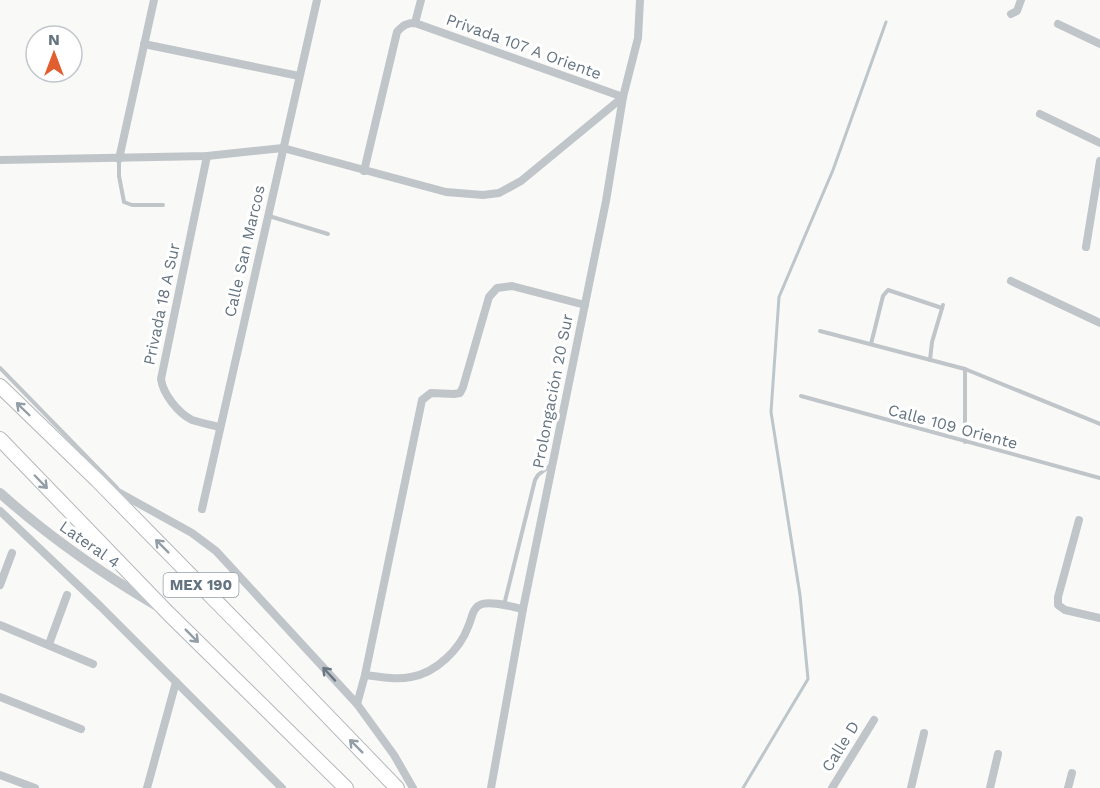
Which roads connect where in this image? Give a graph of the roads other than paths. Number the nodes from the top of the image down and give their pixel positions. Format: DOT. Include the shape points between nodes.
graph roads {
  1 [pos="154,0"];
  2 [pos="317,0"];
  3 [pos="421,0"];
  4 [pos="640,0"];
  5 [pos="1021,0"];
  6 [pos="1011,14"];
  7 [pos="416,23"];
  8 [pos="1058,24"];
  9 [pos="144,44"];
  10 [pos="1100,44"];
  11 [pos="299,76"];
  12 [pos="623,97"];
  13 [pos="1040,114"];
  14 [pos="1100,143"];
  15 [pos="283,148"];
  16 [pos="207,156"];
  17 [pos="120,159"];
  18 [pos="0,160"];
  19 [pos="1100,161"];
  20 [pos="364,171"];
  21 [pos="163,205"];
  22 [pos="268,216"];
  23 [pos="328,234"];
  24 [pos="1086,247"];
  25 [pos="1011,281"];
  26 [pos="585,305"];
  27 [pos="1100,323"];
  28 [pos="820,331"];
  29 [pos="871,344"];
  30 [pos="930,360"];
  31 [pos="0,368"];
  32 [pos="965,369"];
  33 [pos="0,386"];
  34 [pos="801,396"];
  35 [pos="1100,424"];
  36 [pos="220,428"];
  37 [pos="0,440"];
  38 [pos="965,442"];
  39 [pos="553,464"];
  40 [pos="1100,478"];
  41 [pos="98,480"];
  42 [pos="0,493"];
  43 [pos="124,495"];
  44 [pos="202,508"];
  45 [pos="0,511"];
  46 [pos="1079,520"];
  47 [pos="12,553"];
  48 [pos="0,585"];
  49 [pos="66,595"];
  50 [pos="504,606"];
  51 [pos="523,609"];
  52 [pos="168,612"];
  53 [pos="1100,618"];
  54 [pos="0,625"];
  55 [pos="49,644"];
  56 [pos="93,664"];
  57 [pos="365,675"];
  58 [pos="176,682"];
  59 [pos="0,697"];
  60 [pos="357,704"];
  61 [pos="874,720"];
  62 [pos="81,729"];
  63 [pos="924,733"];
  64 [pos="998,754"];
  65 [pos="1072,773"];
  66 [pos="0,775"];
  67 [pos="35,788"];
  68 [pos="147,788"];
  69 [pos="282,788"];
  70 [pos="346,788"];
  71 [pos="397,788"];
  72 [pos="413,788"];
  73 [pos="491,788"];
  74 [pos="832,788"];
  75 [pos="911,788"];
  76 [pos="990,788"];
  77 [pos="1068,788"];
  1 -- 9 [label="street"];
  2 -- 11 [label="street, Calle San Marcos"];
  3 -- 7 [label="street"];
  4 -- 12 [label="street, Prolongación 20 Sur" via="638,38"];
  5 -- 6 [label="street"];
  7 -- 12 [label="street, Privada 107 A Oriente"];
  7 -- 20 [label="street" via="404,25 397,32"];
  8 -- 10 [label="street"];
  9 -- 11 [label="street"];
  9 -- 17 [label="street"];
  11 -- 15 [label="street, Calle San Marcos"];
  12 -- 20 [label="street" via="521,182 499,193 446,192"];
  12 -- 26 [label="street, Prolongación 20 Sur"];
  13 -- 14 [label="street"];
  15 -- 16 [label="street"];
  15 -- 20 [label="street"];
  15 -- 22 [label="street, Calle San Marcos"];
  16 -- 17 [label="street"];
  16 -- 36 [label="street, Privada 18 A Sur" via="161,379 168,398 188,417"];
  17 -- 18 [label="street"];
  17 -- 21 [label="lane" via="118,176 124,202"];
  19 -- 24 [label="street"];
  22 -- 23 [label="lane"];
  22 -- 36 [label="street, Calle San Marcos"];
  25 -- 27 [label="street"];
  26 -- 39 [label="street, Prolongación 20 Sur"];
  26 -- 57 [label="street" via="512,286 497,288 489,297 460,393 431,393 422,400"];
  28 -- 29 [label="lane"];
  29 -- 30 [label="lane"];
  29 -- 30 [label="lane" via="888,290 942,307"];
  30 -- 32 [label="lane"];
  31 -- 43 [label="lane"];
  32 -- 35 [label="lane"];
  32 -- 38 [label="lane"];
  41 -- 33 [label="highway, MEX 190, one-way"];
  34 -- 38 [label="lane, Calle 109 Oriente"];
  36 -- 44 [label="street, Calle San Marcos"];
  37 -- 52 [label="highway, MEX 190, one-way"];
  38 -- 40 [label="lane, Calle 109 Oriente"];
  39 -- 50 [label="lane" via="535,480"];
  39 -- 51 [label="street, Prolongación 20 Sur"];
  41 -- 43 [label="street"];
  71 -- 41 [label="highway, MEX 190, one-way"];
  42 -- 52 [label="street, Lateral 4" via="33,523 126,588"];
  60 -- 43 [label="street, one-way" via="216,551 192,532"];
  45 -- 58 [label="street"];
  46 -- 53 [label="street" via="1058,605"];
  47 -- 48 [label="street"];
  49 -- 55 [label="street"];
  50 -- 51 [label="street"];
  50 -- 57 [label="street" via="479,605 456,649 422,674 388,678"];
  51 -- 73 [label="street, Prolongación 20 Sur"];
  52 -- 70 [label="highway, MEX 190, one-way"];
  54 -- 55 [label="street"];
  55 -- 56 [label="street"];
  57 -- 60 [label="street"];
  58 -- 68 [label="street"];
  58 -- 69 [label="street"];
  59 -- 62 [label="street"];
  60 -- 72 [label="street"];
  61 -- 74 [label="street, Calle D"];
  63 -- 75 [label="street"];
  64 -- 76 [label="street"];
  65 -- 77 [label="street"];
  66 -- 67 [label="street"];
}
